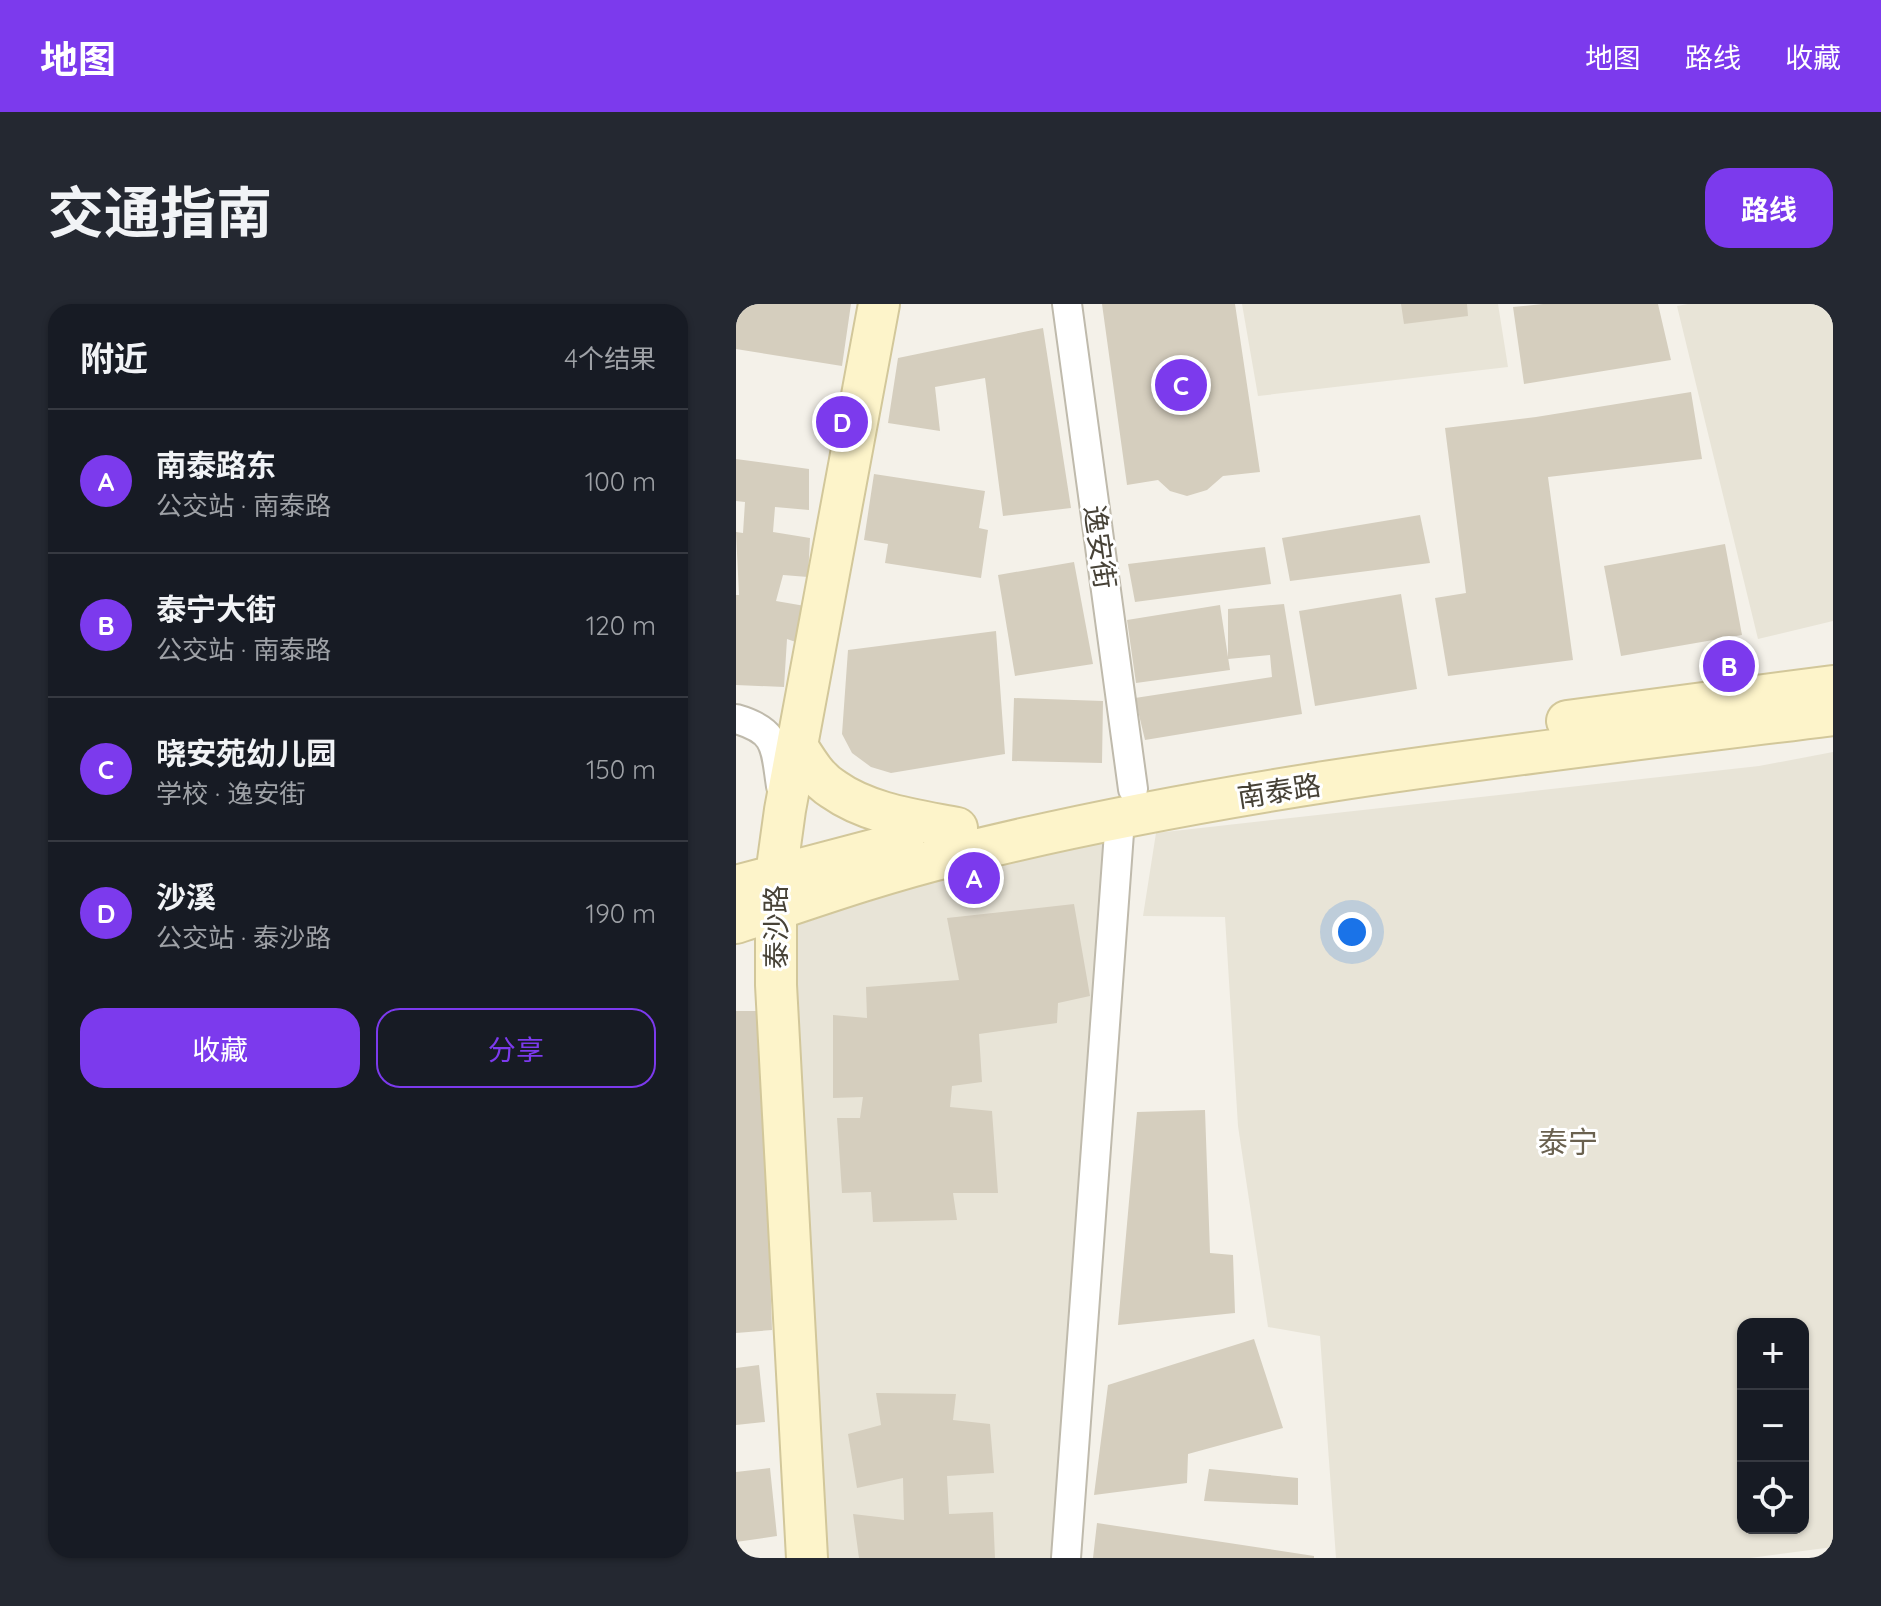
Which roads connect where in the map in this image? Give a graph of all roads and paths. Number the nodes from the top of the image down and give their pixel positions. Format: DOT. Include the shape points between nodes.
graph roads {
  1 [pos="879,304"];
  2 [pos="1067,304"];
  3 [pos="1833,686"];
  4 [pos="1833,715"];
  5 [pos="736,719"];
  6 [pos="797,746"];
  7 [pos="1127,804"];
  8 [pos="785,810"];
  9 [pos="957,828"];
  10 [pos="736,886"];
  11 [pos="776,892"];
  12 [pos="736,923"];
  13 [pos="807,1558"];
  14 [pos="1066,1558"];
  1 -- 6 [label="main road, 泰沙路"];
  2 -- 7 [label="street, 逸安街"];
  3 -- 7 [label="main road, 南泰路" via="1293,761"];
  4 -- 7 [label="main road, 南泰路" via="1222,800"];
  5 -- 8 [label="street" via="758,725 775,745"];
  6 -- 8 [label="main road, 泰沙路"];
  6 -- 9 [label="main road" via="830,788 851,800"];
  7 -- 9 [label="main road, 南泰路"];
  7 -- 11 [label="main road, 南泰路" via="835,889"];
  7 -- 14 [label="street, 逸安街"];
  8 -- 11 [label="main road, 泰沙路"];
  9 -- 11 [label="main road, 南泰路"];
  10 -- 11 [label="main road, 南泰路"];
  11 -- 12 [label="main road, 南泰路"];
  11 -- 13 [label="main road, 泰沙路" via="782,1124"];
}
